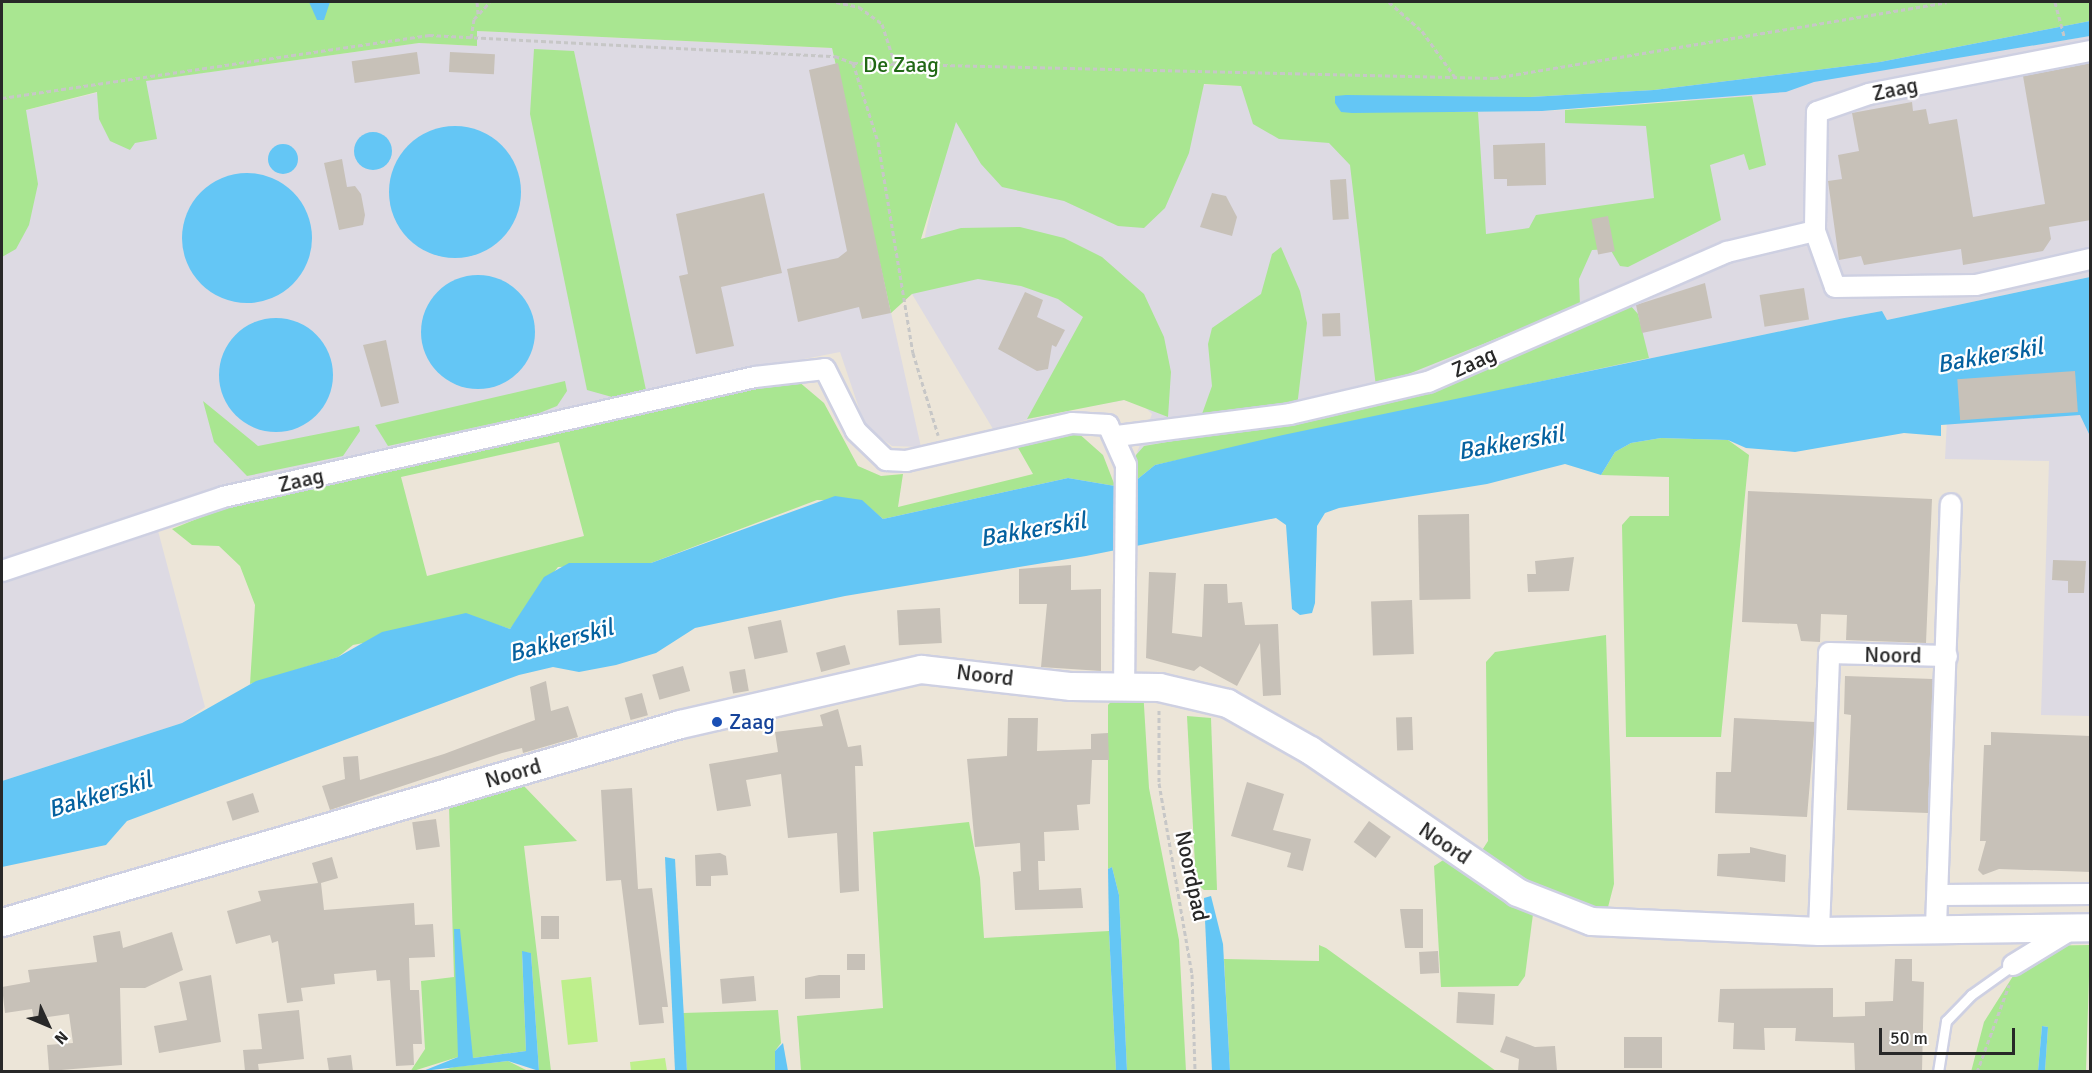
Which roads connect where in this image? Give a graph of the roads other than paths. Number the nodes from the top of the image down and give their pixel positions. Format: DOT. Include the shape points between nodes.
graph roads {
  1 [pos="2091,51"];
  2 [pos="1815,231"];
  3 [pos="2091,259"];
  4 [pos="1117,436"];
  5 [pos="1951,504"];
  6 [pos="2,571"];
  7 [pos="1947,656"];
  8 [pos="1124,685"];
  9 [pos="2091,894"];
  10 [pos="1941,896"];
  11 [pos="2,922"];
  12 [pos="1936,927"];
  13 [pos="2084,927"];
  14 [pos="1819,931"];
  15 [pos="2013,965"];
  16 [pos="1938,1071"];
  1 -- 2 [label="street, Zaag" via="1869,94 1817,112"];
  2 -- 3 [label="street, Zaag" via="1835,287 1976,285"];
  2 -- 4 [label="street, Zaag" via="1726,252 1428,382 1290,414"];
  4 -- 6 [label="street, Zaag" via="1108,425 1072,423 943,452 885,460 856,431 825,369 801,369 223,497"];
  4 -- 8 [label="street" via="1126,465"];
  5 -- 7 [label="street, Noord"];
  7 -- 10 [label="street, Noord"];
  7 -- 14 [label="street, Noord" via="1829,653"];
  8 -- 11 [label="street, Noord" via="1071,686 963,671 887,673 680,724 117,892"];
  8 -- 14 [label="street, Noord" via="1199,693 1258,718 1549,908 1622,926"];
  9 -- 10 [label="street"];
  10 -- 12 [label="street, Noord"];
  12 -- 13 [label="street, Noord"];
  12 -- 14 [label="street, Noord"];
  13 -- 15 [label="street, Noord"];
  15 -- 16 [label="lane" via="1946,1021"];
}
